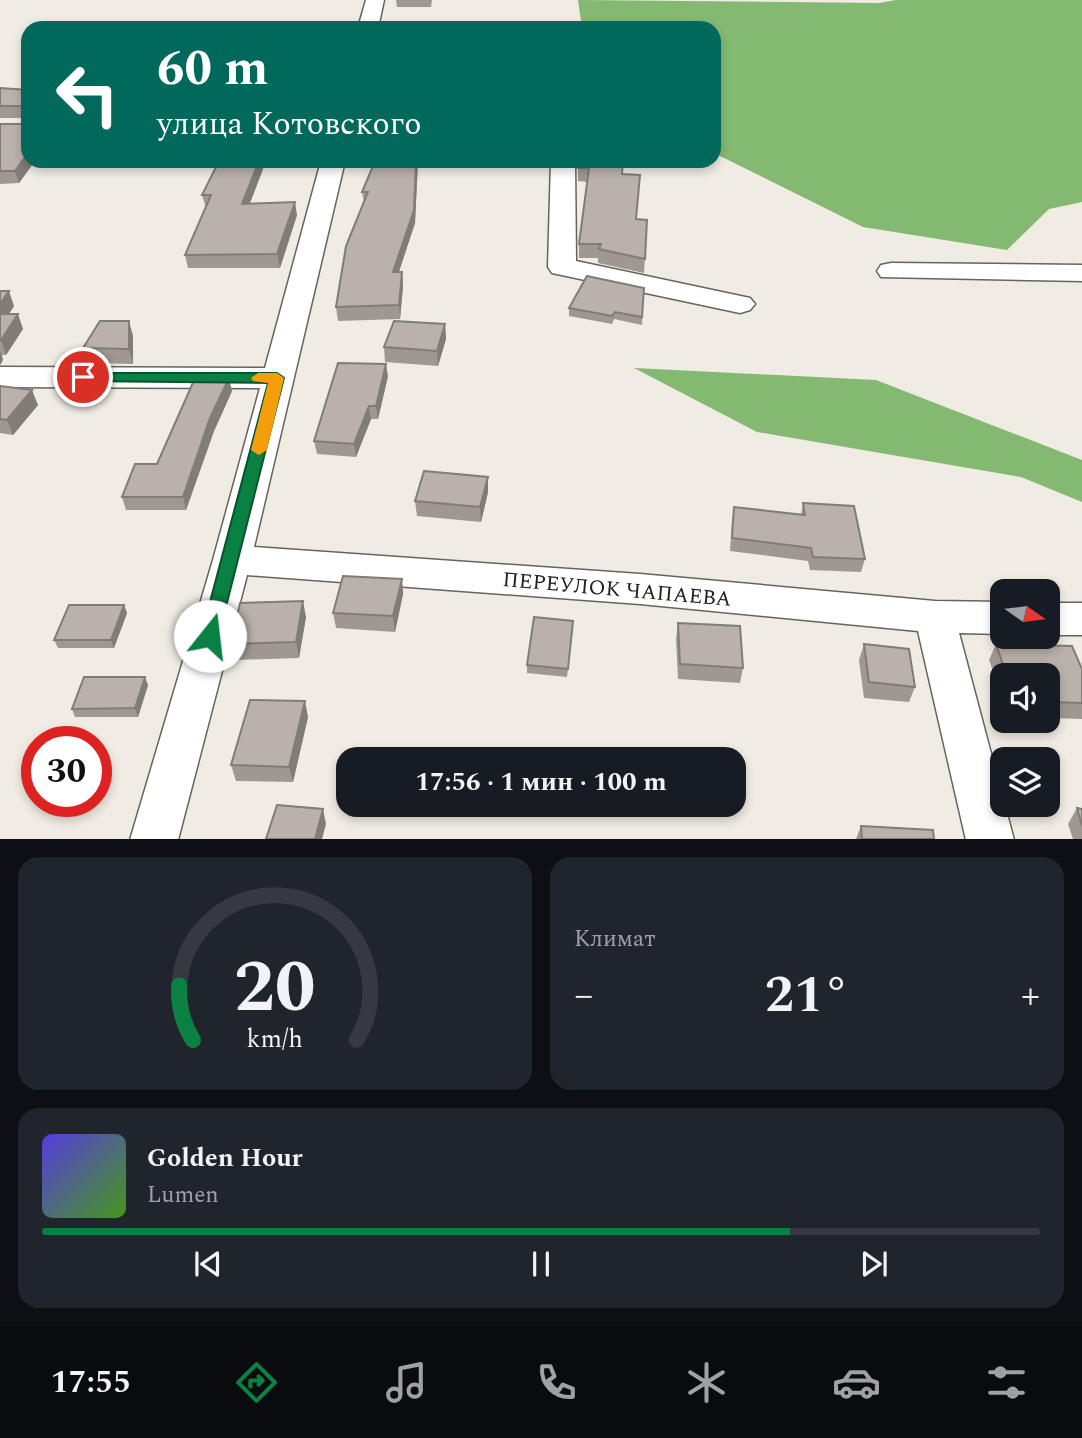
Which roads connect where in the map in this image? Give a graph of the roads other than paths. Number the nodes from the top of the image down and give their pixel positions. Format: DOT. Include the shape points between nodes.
graph roads {
  1 [pos="375,0"];
  2 [pos="370,21"];
  3 [pos="331,168"];
  4 [pos="563,168"];
  5 [pos="891,271"];
  6 [pos="1082,273"];
  7 [pos="740,304"];
  8 [pos="0,377"];
  9 [pos="277,378"];
  10 [pos="232,560"];
  11 [pos="936,617"];
  12 [pos="990,618"];
  13 [pos="1060,619"];
  14 [pos="1082,619"];
  15 [pos="153,839"];
  16 [pos="990,839"];
  1 -- 2 [label="street"];
  3 -- 9 [label="street"];
  4 -- 7 [label="street" via="562,267"];
  5 -- 6 [label="street"];
  8 -- 9 [label="street"];
  9 -- 10 [label="street"];
  10 -- 11 [label="street, ПЕРЕУЛОК ЧАПАЕВА" via="640,589"];
  10 -- 15 [label="street"];
  11 -- 12 [label="street, ПЕРЕУЛОК ЧАПАЕВА"];
  11 -- 16 [label="street"];
  13 -- 14 [label="street"];
}
